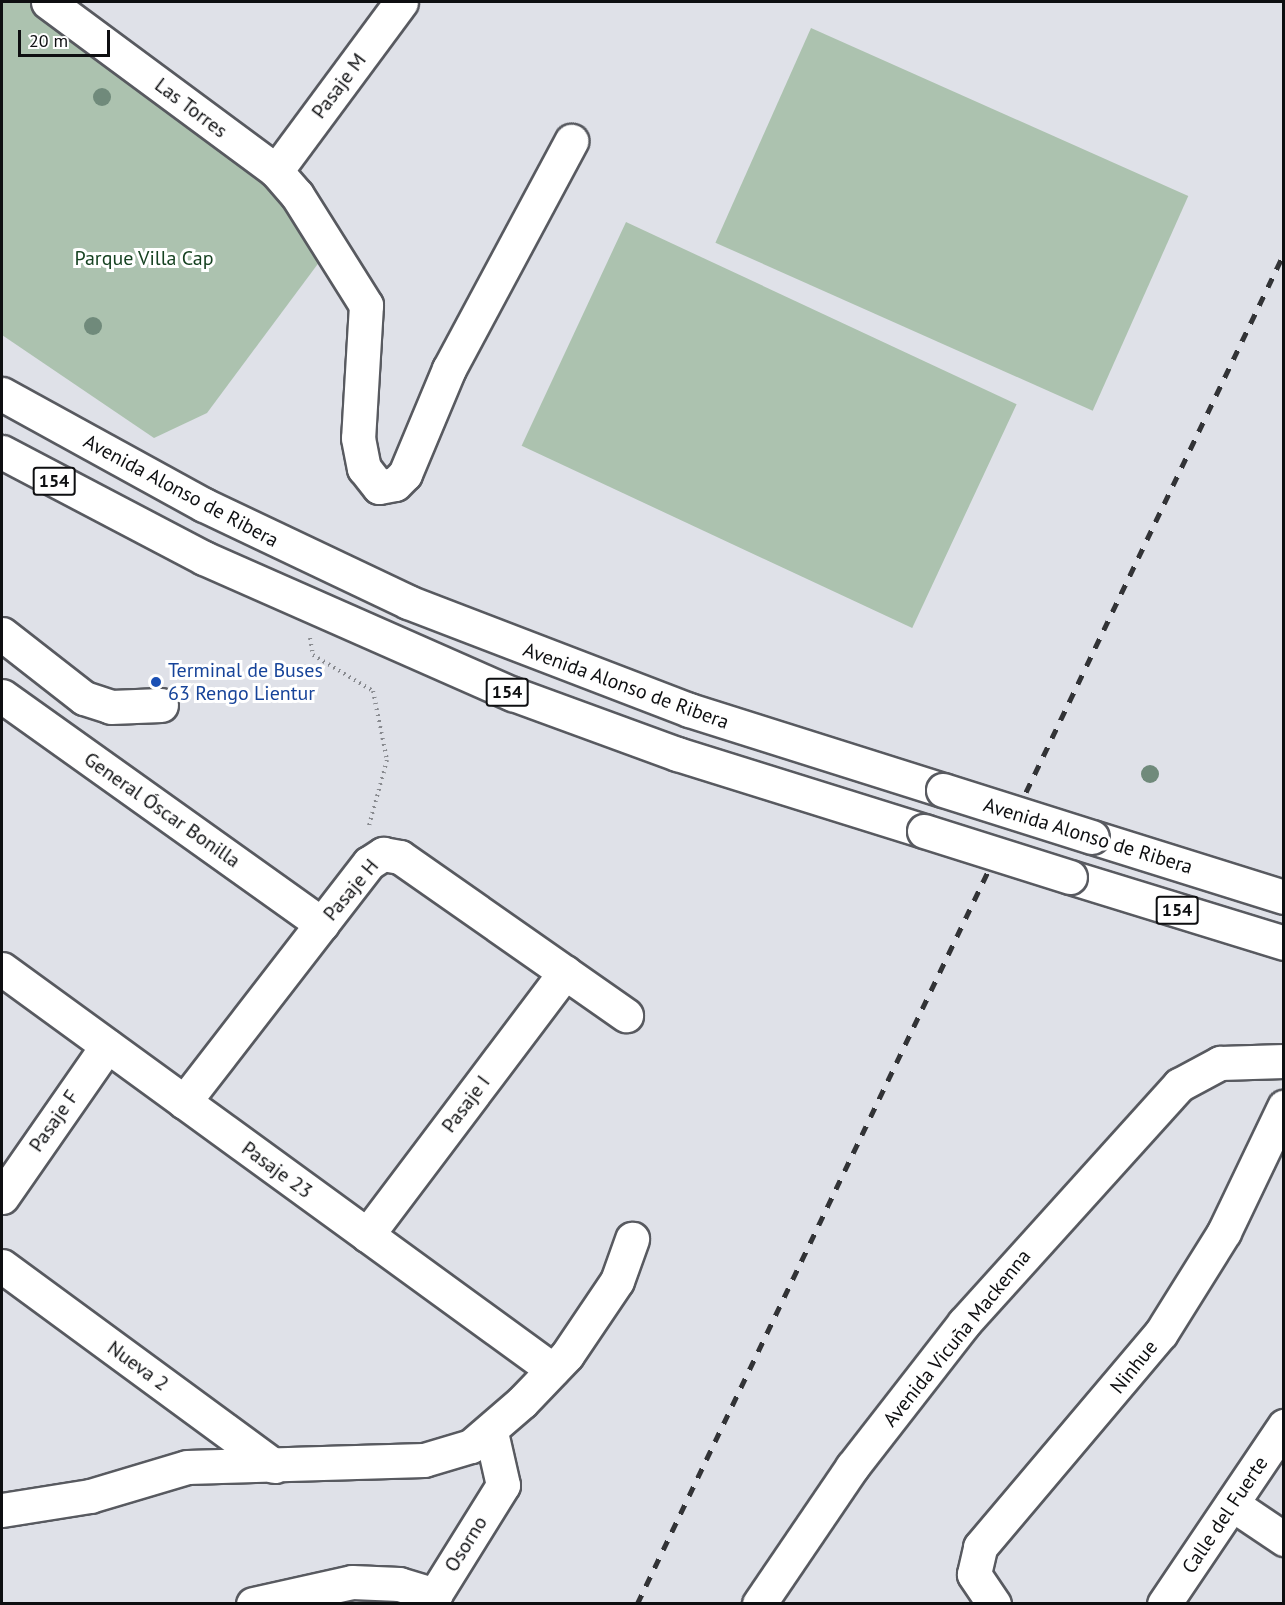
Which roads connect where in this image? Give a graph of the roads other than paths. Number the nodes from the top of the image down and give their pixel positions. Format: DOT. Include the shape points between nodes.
graph roads {
  1 [pos="48,2"];
  2 [pos="402,2"];
  3 [pos="571,141"];
  4 [pos="276,171"];
  5 [pos="2,394"];
  6 [pos="2,452"];
  7 [pos="2,634"];
  8 [pos="2,696"];
  9 [pos="160,705"];
  10 [pos="1284,897"];
  11 [pos="321,924"];
  12 [pos="1284,944"];
  13 [pos="2,969"];
  14 [pos="565,972"];
  15 [pos="626,1015"];
  16 [pos="107,1046"];
  17 [pos="1284,1061"];
  18 [pos="184,1102"];
  19 [pos="1284,1107"];
  20 [pos="2,1197"];
  21 [pos="367,1235"];
  22 [pos="632,1239"];
  23 [pos="2,1266"];
  24 [pos="553,1370"];
  25 [pos="1284,1426"];
  26 [pos="491,1432"];
  27 [pos="274,1466"];
  28 [pos="1232,1504"];
  29 [pos="2,1510"];
  30 [pos="1284,1539"];
  31 [pos="432,1599"];
  32 [pos="253,1604"];
  33 [pos="759,1604"];
  34 [pos="994,1604"];
  35 [pos="1164,1604"];
  1 -- 4 [label="main road, Las Torres"];
  2 -- 4 [label="main road, Pasaje M"];
  3 -- 4 [label="main road, Las Torres" via="449,369 405,474 385,488 364,468 358,438 366,305 297,195"];
  5 -- 10 [label="main road, Avenida Alonso de Ribera / 154, bridge" via="204,506 408,602 689,710"];
  6 -- 12 [label="main road, 154, bridge" via="204,558 513,694 677,754"];
  7 -- 9 [label="main road" via="84,698 111,707"];
  8 -- 11 [label="main road, General Óscar Bonilla"];
  11 -- 14 [label="main road, Pasaje H" via="369,863 383,854 400,857"];
  11 -- 18 [label="main road, Pasaje H"];
  13 -- 16 [label="main road, Pasaje 23"];
  14 -- 15 [label="main road, Pasaje H"];
  14 -- 21 [label="main road, Pasaje I"];
  16 -- 18 [label="main road, Pasaje 23"];
  16 -- 20 [label="main road, Pasaje F"];
  17 -- 33 [label="main road, Avenida Vicuña Mackenna" via="1204,1068 1179,1085 964,1323 852,1467"];
  18 -- 21 [label="main road, Pasaje 23"];
  19 -- 34 [label="main road, Ninhue" via="1224,1232 1161,1333 980,1547 974,1574"];
  21 -- 24 [label="main road, Pasaje 23"];
  22 -- 24 [label="main road" via="617,1281 596,1317"];
  23 -- 27 [label="main road, Nueva 2"];
  24 -- 26 [label="main road"];
  25 -- 28 [label="main road, Calle del Fuerte"];
  26 -- 27 [label="main road" via="471,1446 424,1460"];
  26 -- 31 [label="main road, Osorno" via="503,1485"];
  27 -- 29 [label="main road" via="234,1462 187,1467 90,1496"];
  28 -- 30 [label="main road"];
  28 -- 35 [label="main road, Calle del Fuerte"];
  31 -- 32 [label="main road" via="399,1584 352,1582"];
}
